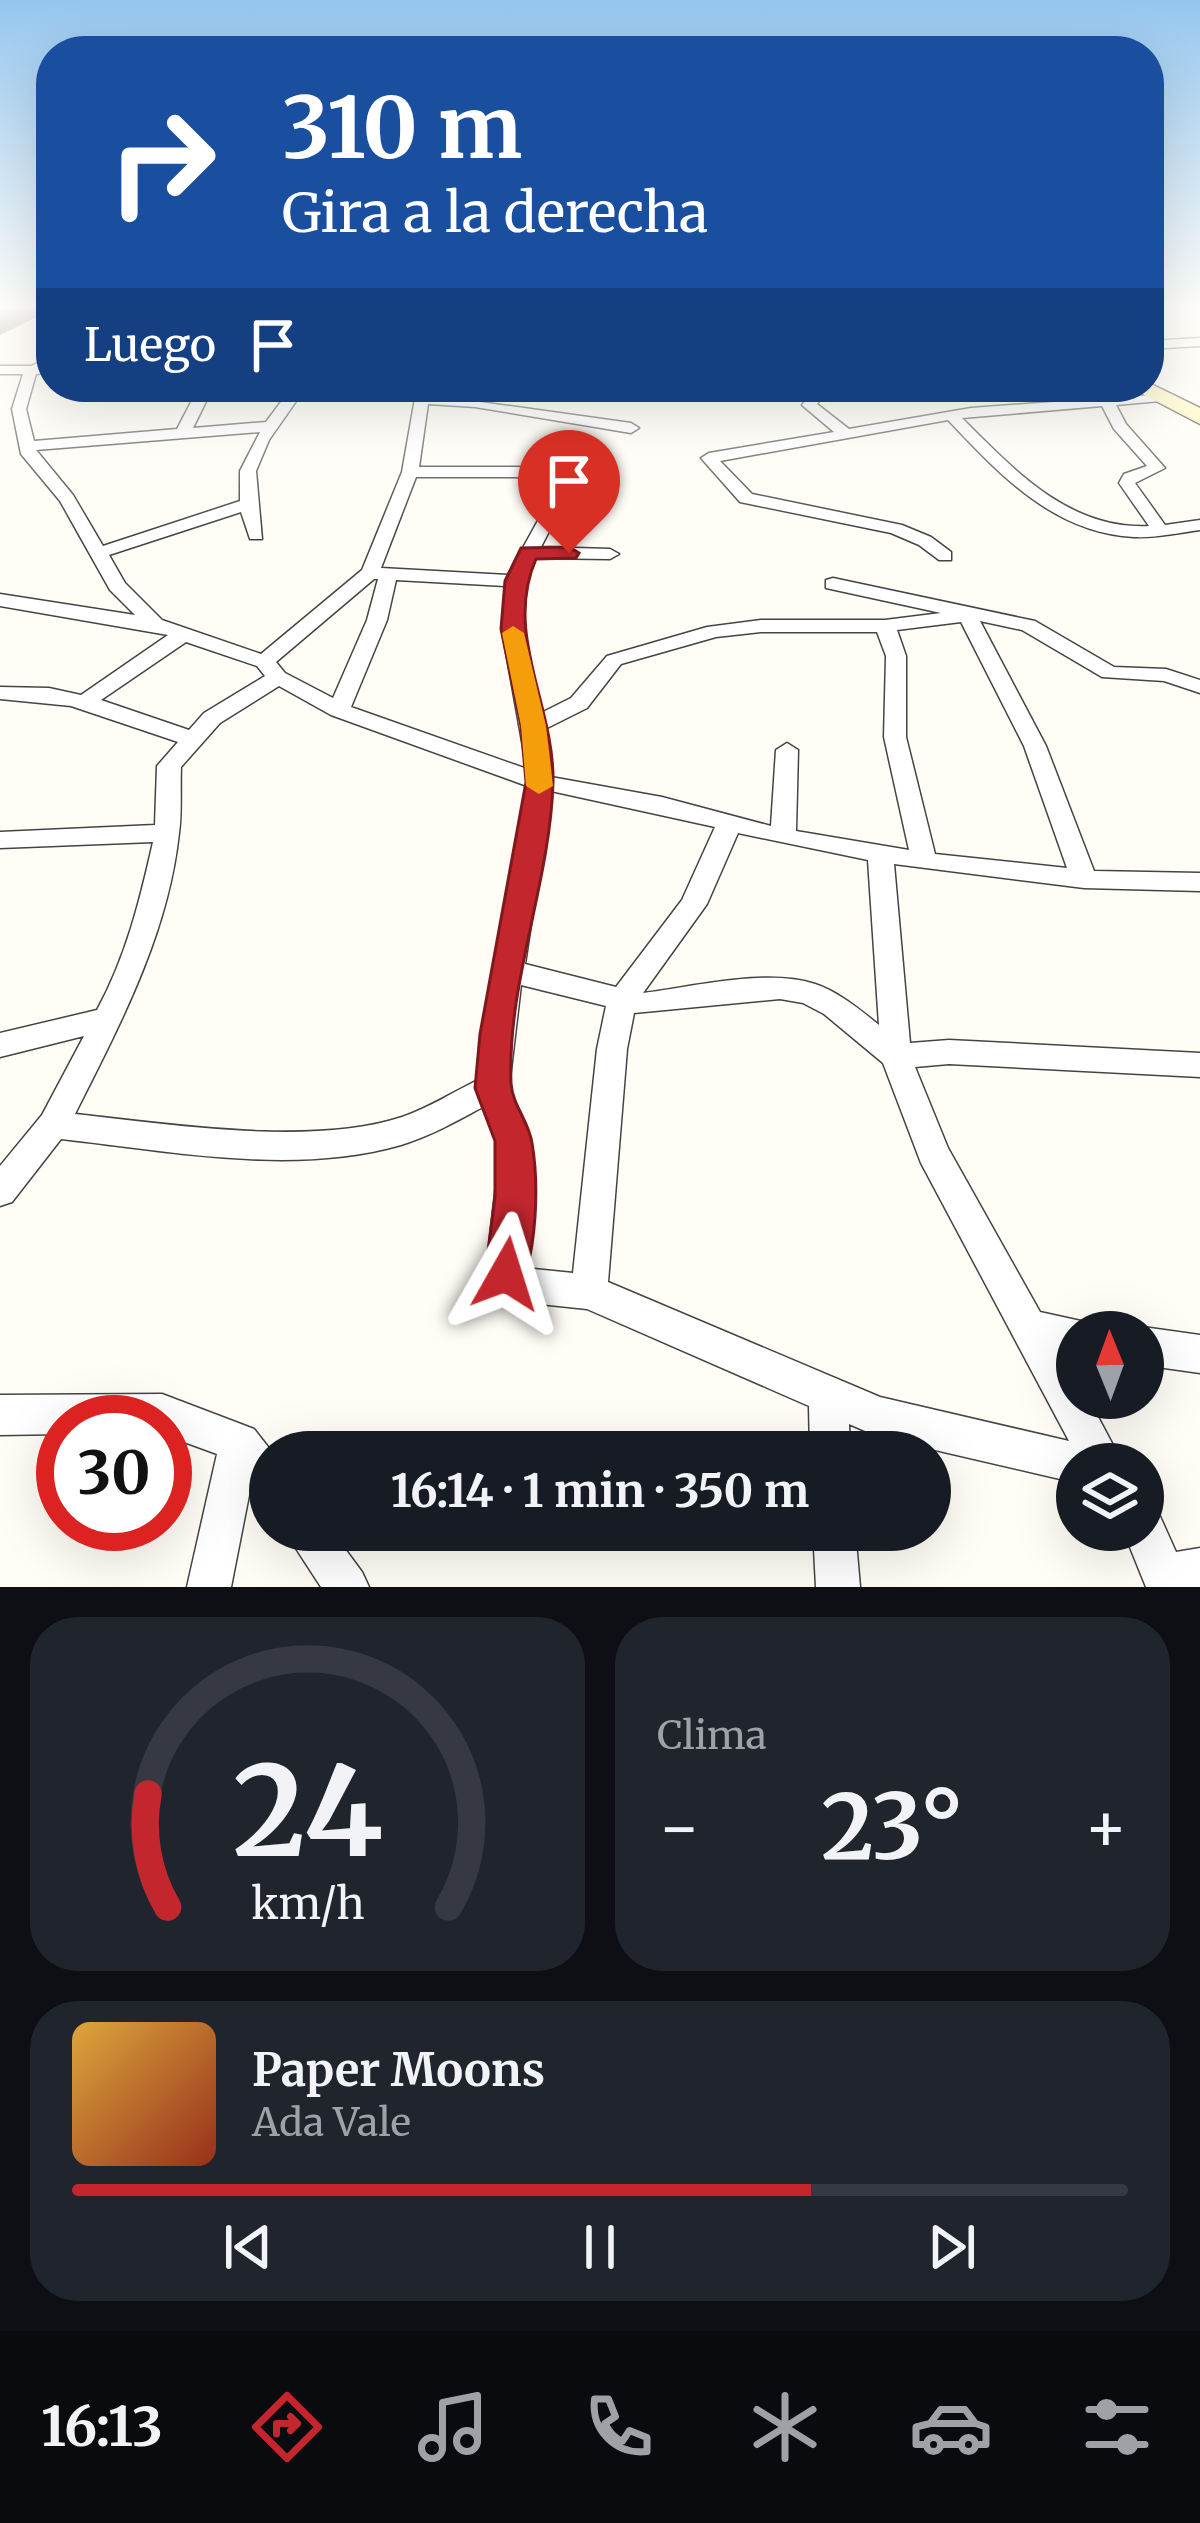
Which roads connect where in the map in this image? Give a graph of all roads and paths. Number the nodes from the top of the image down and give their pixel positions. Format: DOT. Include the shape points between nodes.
graph roads {
  1 [pos="28,382"];
  2 [pos="198,402"];
  3 [pos="289,402"];
  4 [pos="422,402"];
  5 [pos="471,402"];
  6 [pos="811,402"];
  7 [pos="1176,402"];
  8 [pos="1109,405"];
  9 [pos="953,417"];
  10 [pos="272,426"];
  11 [pos="631,428"];
  12 [pos="184,430"];
  13 [pos="844,432"];
  14 [pos="27,446"];
  15 [pos="410,472"];
  16 [pos="246,505"];
  17 [pos="1200,525"];
  18 [pos="1160,530"];
  19 [pos="256,535"];
  20 [pos="528,552"];
  21 [pos="98,553"];
  22 [pos="610,554"];
  23 [pos="945,556"];
  24 [pos="379,574"];
  25 [pos="515,581"];
  26 [pos="833,584"];
  27 [pos="0,600"];
  28 [pos="967,615"];
  29 [pos="155,624"];
  30 [pos="885,626"];
  31 [pos="184,634"];
  32 [pos="271,669"];
  33 [pos="1200,687"];
  34 [pos="0,692"];
  35 [pos="86,701"];
  36 [pos="339,710"];
  37 [pos="533,726"];
  38 [pos="190,738"];
  39 [pos="787,750"];
  40 [pos="540,782"];
  41 [pos="729,824"];
  42 [pos="167,833"];
  43 [pos="783,837"];
  44 [pos="0,840"];
  45 [pos="880,854"];
  46 [pos="924,861"];
  47 [pos="1084,879"];
  48 [pos="1200,882"];
  49 [pos="508,971"];
  50 [pos="622,1000"];
  51 [pos="107,1019"];
  52 [pos="0,1046"];
  53 [pos="896,1056"];
  54 [pos="1200,1065"];
  55 [pos="493,1088"];
  56 [pos="53,1125"];
  57 [pos="0,1191"];
  58 [pos="589,1292"];
  59 [pos="1029,1330"];
  60 [pos="1056,1333"];
  61 [pos="1164,1349"];
  62 [pos="1200,1354"];
  63 [pos="828,1395"];
  64 [pos="0,1415"];
  65 [pos="829,1431"];
  66 [pos="241,1443"];
  67 [pos="1091,1443"];
  68 [pos="249,1454"];
  69 [pos="1056,1458"];
  70 [pos="320,1551"];
  71 [pos="835,1551"];
  72 [pos="1159,1551"];
  73 [pos="1177,1577"];
  74 [pos="209,1587"];
  75 [pos="347,1587"];
  76 [pos="838,1587"];
  1 -- 14 [label="street" via="20,409"];
  2 -- 12 [label="street"];
  3 -- 10 [label="street"];
  4 -- 15 [label="street"];
  5 -- 11 [label="street"];
  6 -- 13 [label="street"];
  7 -- 8 [label="street"];
  8 -- 9 [label="street"];
  8 -- 18 [label="street" via="1156,468 1126,483"];
  9 -- 13 [label="street"];
  9 -- 18 [label="street" via="1020,486 1062,512 1110,530"];
  10 -- 12 [label="street"];
  10 -- 16 [label="street" via="246,466"];
  12 -- 14 [label="street"];
  13 -- 23 [label="street" via="709,460 746,498 896,530"];
  14 -- 21 [label="street"];
  15 -- 20 [label="street" via="519,472 540,480 554,512"];
  15 -- 24 [label="street"];
  16 -- 19 [label="street"];
  16 -- 21 [label="street"];
  17 -- 18 [label="street"];
  20 -- 22 [label="street"];
  20 -- 25 [label="street"];
  21 -- 29 [label="street"];
  24 -- 25 [label="street"];
  24 -- 32 [label="street"];
  24 -- 36 [label="street" via="377,620"];
  25 -- 37 [label="street" via="512,629"];
  26 -- 28 [label="street"];
  27 -- 29 [label="street"];
  28 -- 30 [label="street"];
  28 -- 33 [label="street" via="1028,625 1109,673 1166,675"];
  28 -- 47 [label="street" via="1035,746"];
  29 -- 31 [label="street"];
  30 -- 37 [label="street" via="736,628 623,656 579,703"];
  30 -- 46 [label="street" via="896,656 895,737"];
  31 -- 32 [label="street"];
  31 -- 35 [label="street"];
  32 -- 36 [label="street"];
  32 -- 38 [label="street"];
  34 -- 35 [label="street"];
  35 -- 38 [label="street"];
  36 -- 40 [label="street"];
  37 -- 40 [label="street"];
  38 -- 42 [label="street" via="169,766"];
  39 -- 43 [label="street"];
  40 -- 41 [label="street"];
  40 -- 49 [label="street"];
  41 -- 43 [label="street"];
  41 -- 50 [label="street" via="694,904"];
  42 -- 44 [label="street"];
  42 -- 51 [label="street" via="150,914"];
  43 -- 45 [label="street"];
  45 -- 46 [label="street"];
  45 -- 53 [label="street"];
  46 -- 47 [label="street"];
  47 -- 48 [label="street"];
  49 -- 50 [label="street"];
  49 -- 55 [label="street"];
  50 -- 53 [label="street" via="809,992"];
  50 -- 58 [label="street"];
  51 -- 52 [label="street"];
  51 -- 56 [label="street"];
  53 -- 54 [label="street"];
  53 -- 59 [label="street" via="933,1153"];
  55 -- 56 [label="street" via="398,1132 328,1141 206,1140"];
  55 -- 58 [label="street" via="514,1141 506,1274 517,1288"];
  56 -- 57 [label="street"];
  58 -- 63 [label="street"];
  59 -- 60 [label="street"];
  59 -- 67 [label="street"];
  61 -- 62 [label="street"];
  63 -- 65 [label="street"];
  63 -- 69 [label="street" via="879,1417"];
  64 -- 66 [label="street" via="162,1414"];
  66 -- 68 [label="street"];
  66 -- 74 [label="street"];
  70 -- 75 [label="street"];
  71 -- 76 [label="street"];
  72 -- 73 [label="street"];
}
